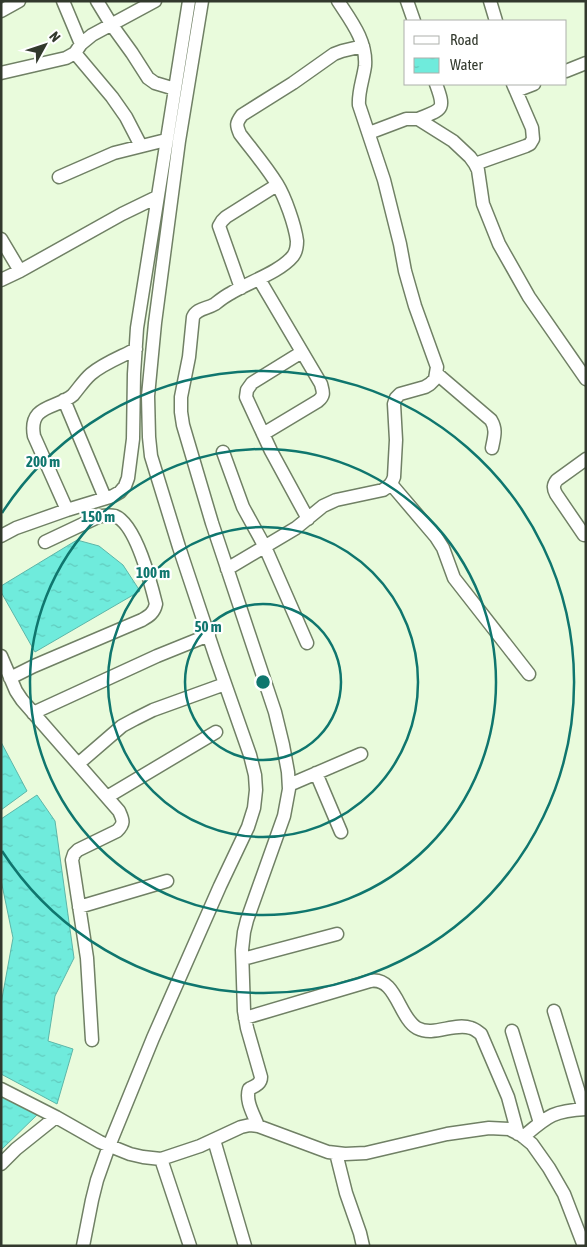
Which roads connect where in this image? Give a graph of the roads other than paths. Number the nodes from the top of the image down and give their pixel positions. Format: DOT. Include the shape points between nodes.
graph roads {
  1 [pos="19,1"];
  2 [pos="63,1"];
  3 [pos="97,1"];
  4 [pos="155,1"];
  5 [pos="189,1"];
  6 [pos="202,1"];
  7 [pos="338,1"];
  8 [pos="407,1"];
  9 [pos="490,1"];
  10 [pos="1,11"];
  11 [pos="414,20"];
  12 [pos="496,20"];
  13 [pos="111,24"];
  14 [pos="363,46"];
  15 [pos="78,49"];
  16 [pos="586,64"];
  17 [pos="567,71"];
  18 [pos="1,73"];
  19 [pos="436,85"];
  20 [pos="528,85"];
  21 [pos="515,87"];
  22 [pos="175,89"];
  23 [pos="418,119"];
  24 [pos="368,133"];
  25 [pos="166,140"];
  26 [pos="141,146"];
  27 [pos="475,164"];
  28 [pos="59,177"];
  29 [pos="277,184"];
  30 [pos="157,197"];
  31 [pos="1,239"];
  32 [pos="20,271"];
  33 [pos="259,278"];
  34 [pos="1,280"];
  35 [pos="241,288"];
  36 [pos="136,349"];
  37 [pos="302,352"];
  38 [pos="436,373"];
  39 [pos="586,379"];
  40 [pos="64,400"];
  41 [pos="263,434"];
  42 [pos="492,448"];
  43 [pos="223,452"];
  44 [pos="586,459"];
  45 [pos="391,484"];
  46 [pos="106,498"];
  47 [pos="67,510"];
  48 [pos="308,518"];
  49 [pos="584,535"];
  50 [pos="1,536"];
  51 [pos="45,542"];
  52 [pos="265,547"];
  53 [pos="227,569"];
  54 [pos="209,635"];
  55 [pos="307,642"];
  56 [pos="1,656"];
  57 [pos="530,674"];
  58 [pos="10,678"];
  59 [pos="225,684"];
  60 [pos="33,713"];
  61 [pos="216,732"];
  62 [pos="362,754"];
  63 [pos="78,764"];
  64 [pos="316,773"];
  65 [pos="289,785"];
  66 [pos="107,797"];
  67 [pos="341,832"];
  68 [pos="167,881"];
  69 [pos="79,907"];
  70 [pos="337,934"];
  71 [pos="243,959"];
  72 [pos="554,1011"];
  73 [pos="245,1018"];
  74 [pos="512,1031"];
  75 [pos="92,1040"];
  76 [pos="1,1089"];
  77 [pos="585,1109"];
  78 [pos="56,1117"];
  79 [pos="540,1123"];
  80 [pos="258,1126"];
  81 [pos="520,1135"];
  82 [pos="214,1140"];
  83 [pos="105,1144"];
  84 [pos="336,1153"];
  85 [pos="161,1159"];
  86 [pos="1,1164"];
  87 [pos="84,1246"];
  88 [pos="190,1246"];
  89 [pos="245,1246"];
  90 [pos="363,1246"];
  91 [pos="584,1246"];
  1 -- 10 [label="street"];
  2 -- 15 [label="street"];
  3 -- 13 [label="street"];
  4 -- 13 [label="street"];
  5 -- 22 [label="street"];
  6 -- 54 [label="street" via="162,270 148,414 151,456"];
  7 -- 14 [label="street"];
  8 -- 11 [label="street"];
  9 -- 12 [label="street"];
  13 -- 15 [label="street" via="92,35"];
  13 -- 22 [label="street" via="148,78"];
  14 -- 24 [label="street" via="365,66 358,97"];
  14 -- 29 [label="street" via="334,54 242,115 237,122 240,134"];
  15 -- 18 [label="street" via="66,58"];
  15 -- 26 [label="street" via="126,117"];
  16 -- 17 [label="street"];
  19 -- 23 [label="street" via="441,107"];
  20 -- 21 [label="street"];
  21 -- 27 [label="street" via="532,128 533,139 526,146"];
  22 -- 25 [label="street"];
  23 -- 24 [label="street" via="406,119"];
  23 -- 27 [label="street" via="452,141"];
  24 -- 38 [label="street" via="384,180 415,306 437,367"];
  25 -- 26 [label="street"];
  25 -- 30 [label="street"];
  26 -- 28 [label="street" via="114,153"];
  27 -- 39 [label="street" via="483,204 499,244 529,297"];
  29 -- 33 [label="street" via="292,223 296,251 280,267"];
  29 -- 35 [label="street" via="226,217 219,226"];
  30 -- 32 [label="street"];
  30 -- 36 [label="street"];
  31 -- 32 [label="street"];
  32 -- 34 [label="street"];
  33 -- 35 [label="street"];
  33 -- 37 [label="street"];
  35 -- 53 [label="street" via="208,308 198,310 193,316 181,397 183,425"];
  36 -- 40 [label="street" via="99,368"];
  36 -- 46 [label="street" via="133,439 128,478 120,492"];
  37 -- 41 [label="street" via="258,379 247,390 246,397"];
  37 -- 41 [label="street" via="321,384 322,397"];
  38 -- 42 [label="street" via="491,420 495,426"];
  38 -- 45 [label="street" via="430,384 396,398 394,477"];
  40 -- 46 [label="street"];
  40 -- 47 [label="street" via="39,414 33,429"];
  41 -- 48 [label="street"];
  43 -- 52 [label="street" via="243,507"];
  44 -- 49 [label="street" via="554,485 556,494"];
  45 -- 48 [label="street" via="383,490 336,500"];
  45 -- 57 [label="street" via="436,537 454,578"];
  46 -- 47 [label="street"];
  47 -- 50 [label="street"];
  48 -- 52 [label="street"];
  51 -- 58 [label="street" via="100,516 116,516 125,523 135,540 148,572 155,609 142,620"];
  52 -- 53 [label="street"];
  52 -- 55 [label="street"];
  53 -- 65 [label="street" via="275,712"];
  54 -- 59 [label="street"];
  54 -- 60 [label="street"];
  56 -- 58 [label="street"];
  58 -- 60 [label="street"];
  59 -- 63 [label="street" via="128,722"];
  59 -- 83 [label="street" via="250,754 256,790 254,808"];
  60 -- 63 [label="street"];
  61 -- 66 [label="street"];
  62 -- 64 [label="street"];
  63 -- 66 [label="street"];
  64 -- 65 [label="street"];
  64 -- 67 [label="street"];
  65 -- 71 [label="street" via="284,816 247,920"];
  66 -- 69 [label="street" via="119,810 122,826 74,854 72,860"];
  68 -- 69 [label="street"];
  69 -- 75 [label="street" via="87,958"];
  70 -- 71 [label="street"];
  71 -- 73 [label="street"];
  72 -- 77 [label="street"];
  73 -- 80 [label="street" via="261,1074 261,1080 249,1089 248,1094"];
  73 -- 81 [label="street" via="370,981 384,983 416,1027 430,1031 464,1026 481,1034"];
  74 -- 79 [label="street"];
  76 -- 78 [label="street"];
  77 -- 79 [label="street" via="554,1113"];
  78 -- 83 [label="street"];
  78 -- 86 [label="street"];
  79 -- 81 [label="street"];
  80 -- 82 [label="street" via="250,1125"];
  80 -- 84 [label="street"];
  81 -- 84 [label="street" via="509,1129 489,1128 366,1153"];
  81 -- 91 [label="street" via="532,1144 564,1194"];
  82 -- 85 [label="street"];
  82 -- 89 [label="street"];
  83 -- 85 [label="street"];
  83 -- 87 [label="street"];
  84 -- 90 [label="street"];
  85 -- 88 [label="street"];
}
